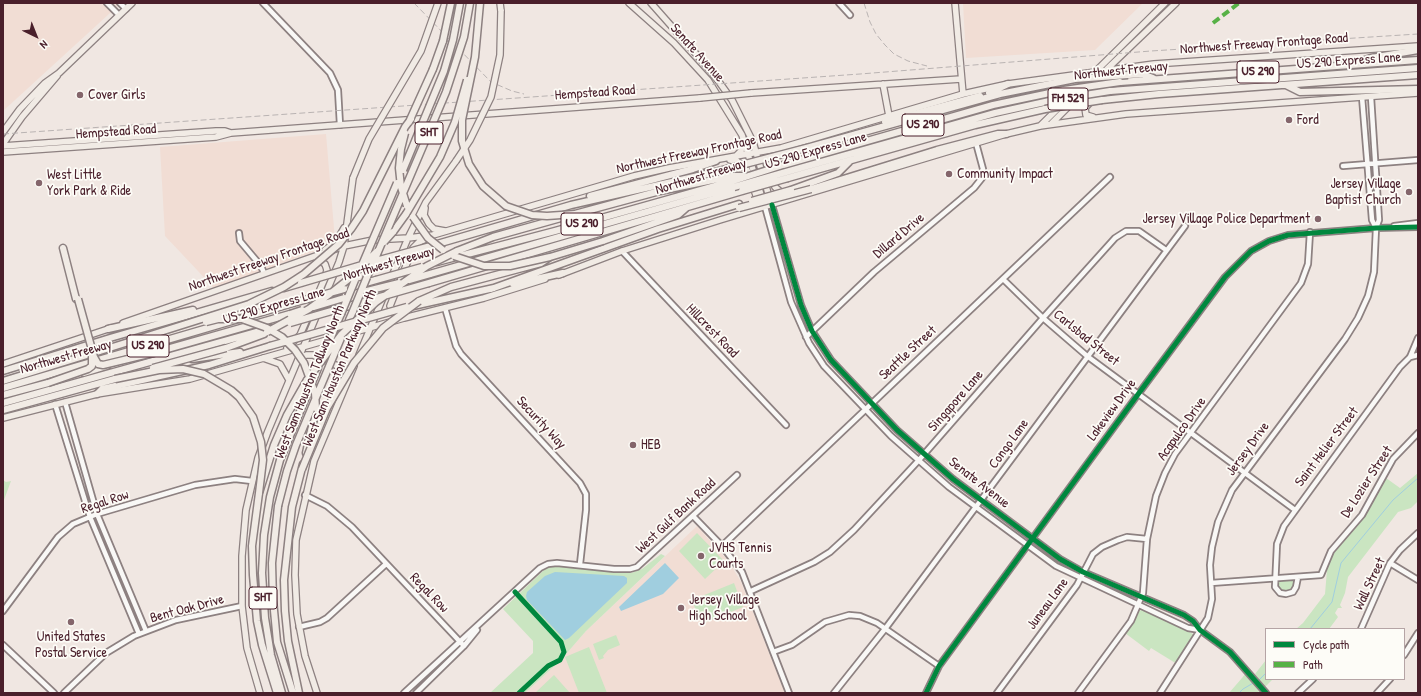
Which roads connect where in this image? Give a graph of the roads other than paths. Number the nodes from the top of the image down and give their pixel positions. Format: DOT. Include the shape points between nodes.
graph roads {
  1 [pos="107,3"];
  2 [pos="120,3"];
  3 [pos="132,3"];
  4 [pos="263,3"];
  5 [pos="438,3"];
  6 [pos="451,3"];
  7 [pos="460,3"];
  8 [pos="470,3"];
  9 [pos="479,3"];
  10 [pos="500,3"];
  11 [pos="629,3"];
  12 [pos="651,3"];
  13 [pos="839,3"];
  14 [pos="955,3"];
  15 [pos="1165,3"];
  16 [pos="1176,3"];
  17 [pos="126,9"];
  18 [pos="120,15"];
  19 [pos="850,15"];
  20 [pos="1418,46"];
  21 [pos="1418,50"];
  22 [pos="1120,57"];
  23 [pos="1418,60"];
  24 [pos="1154,64"];
  25 [pos="1352,65"];
  26 [pos="1126,67"];
  27 [pos="1418,68"];
  28 [pos="1106,69"];
  29 [pos="1096,71"];
  30 [pos="59,73"];
  31 [pos="1418,75"];
  32 [pos="961,79"];
  33 [pos="1157,79"];
  34 [pos="883,84"];
  35 [pos="1008,84"];
  36 [pos="1286,85"];
  37 [pos="1418,89"];
  38 [pos="1418,93"];
  39 [pos="963,94"];
  40 [pos="1362,97"];
  41 [pos="1371,97"];
  42 [pos="889,116"];
  43 [pos="1099,117"];
  44 [pos="411,119"];
  45 [pos="1051,124"];
  46 [pos="340,125"];
  47 [pos="1040,126"];
  48 [pos="3,132"];
  49 [pos="231,133"];
  50 [pos="1006,134"];
  51 [pos="744,139"];
  52 [pos="829,142"];
  53 [pos="976,143"];
  54 [pos="3,145"];
  55 [pos="781,148"];
  56 [pos="3,152"];
  57 [pos="757,154"];
  58 [pos="750,155"];
  59 [pos="735,157"];
  60 [pos="725,159"];
  61 [pos="1418,160"];
  62 [pos="716,161"];
  63 [pos="851,161"];
  64 [pos="1371,164"];
  65 [pos="1343,166"];
  66 [pos="787,175"];
  67 [pos="1110,177"];
  68 [pos="734,184"];
  69 [pos="798,198"];
  70 [pos="426,202"];
  71 [pos="571,205"];
  72 [pos="772,205"];
  73 [pos="689,206"];
  74 [pos="739,206"];
  75 [pos="765,207"];
  76 [pos="745,213"];
  77 [pos="575,214"];
  78 [pos="347,222"];
  79 [pos="1418,223"];
  80 [pos="1185,226"];
  81 [pos="1391,227"];
  82 [pos="1376,228"];
  83 [pos="1418,228"];
  84 [pos="445,232"];
  85 [pos="1310,232"];
  86 [pos="239,233"];
  87 [pos="433,235"];
  88 [pos="408,238"];
  89 [pos="344,246"];
  90 [pos="1166,250"];
  91 [pos="622,251"];
  92 [pos="320,254"];
  93 [pos="550,257"];
  94 [pos="307,258"];
  95 [pos="264,273"];
  96 [pos="563,273"];
  97 [pos="1003,279"];
  98 [pos="491,289"];
  99 [pos="77,299"];
  100 [pos="242,300"];
  101 [pos="445,308"];
  102 [pos="404,318"];
  103 [pos="1043,318"];
  104 [pos="175,327"];
  105 [pos="371,327"];
  106 [pos="108,329"];
  107 [pos="812,331"];
  108 [pos="806,337"];
  109 [pos="1418,338"];
  110 [pos="270,345"];
  111 [pos="303,346"];
  112 [pos="157,352"];
  113 [pos="282,352"];
  114 [pos="1418,355"];
  115 [pos="1088,356"];
  116 [pos="1410,357"];
  117 [pos="263,358"];
  118 [pos="296,361"];
  119 [pos="3,364"];
  120 [pos="123,369"];
  121 [pos="3,371"];
  122 [pos="115,379"];
  123 [pos="289,380"];
  124 [pos="3,381"];
  125 [pos="48,383"];
  126 [pos="347,383"];
  127 [pos="3,388"];
  128 [pos="1139,393"];
  129 [pos="96,394"];
  130 [pos="3,395"];
  131 [pos="65,402"];
  132 [pos="3,403"];
  133 [pos="55,404"];
  134 [pos="871,404"];
  135 [pos="3,410"];
  136 [pos="865,410"];
  137 [pos="3,418"];
  138 [pos="786,425"];
  139 [pos="1191,432"];
  140 [pos="1418,433"];
  141 [pos="924,455"];
  142 [pos="919,460"];
  143 [pos="302,469"];
  144 [pos="1244,472"];
  145 [pos="737,475"];
  146 [pos="252,481"];
  147 [pos="259,493"];
  148 [pos="305,495"];
  149 [pos="981,500"];
  150 [pos="976,507"];
  151 [pos="1294,510"];
  152 [pos="97,514"];
  153 [pos="693,516"];
  154 [pos="90,517"];
  155 [pos="1418,534"];
  156 [pos="1032,539"];
  157 [pos="1147,539"];
  158 [pos="1027,545"];
  159 [pos="722,546"];
  160 [pos="111,552"];
  161 [pos="105,554"];
  162 [pos="1390,563"];
  163 [pos="386,564"];
  164 [pos="580,564"];
  165 [pos="1083,572"];
  166 [pos="1298,577"];
  167 [pos="1274,578"];
  168 [pos="1079,579"];
  169 [pos="1418,580"];
  170 [pos="1211,582"];
  171 [pos="750,591"];
  172 [pos="1142,597"];
  173 [pos="242,606"];
  174 [pos="1138,606"];
  175 [pos="3,611"];
  176 [pos="483,622"];
  177 [pos="299,627"];
  178 [pos="1361,628"];
  179 [pos="885,629"];
  180 [pos="1200,630"];
  181 [pos="146,631"];
  182 [pos="1418,633"];
  183 [pos="139,634"];
  184 [pos="459,641"];
  185 [pos="3,645"];
  186 [pos="464,646"];
  187 [pos="773,652"];
  188 [pos="1405,653"];
  189 [pos="939,666"];
  190 [pos="1312,680"];
  191 [pos="1389,680"];
  192 [pos="1162,691"];
  193 [pos="54,693"];
  194 [pos="64,693"];
  195 [pos="260,693"];
  196 [pos="277,693"];
  197 [pos="282,693"];
  198 [pos="293,693"];
  199 [pos="299,693"];
  200 [pos="317,693"];
  201 [pos="404,693"];
  202 [pos="416,693"];
  203 [pos="789,693"];
  204 [pos="834,693"];
  205 [pos="926,693"];
  206 [pos="997,693"];
  207 [pos="1078,693"];
  208 [pos="1168,693"];
  209 [pos="1266,693"];
  210 [pos="1298,693"];
  211 [pos="1377,693"];
  1 -- 18 [label="street"];
  2 -- 17 [label="street"];
  3 -- 17 [label="main road"];
  4 -- 46 [label="street" via="330,73 338,90"];
  5 -- 78 [label="main road, bridge" via="421,51 369,139 353,178"];
  6 -- 44 [label="highway, bridge" via="439,54"];
  7 -- 197 [label="highway, West Sam Houston Tollway North / SHT, bridge" via="453,40 440,83 291,430 278,466 269,502 263,548 263,599 269,643"];
  8 -- 198 [label="highway, West Sam Houston Tollway North / SHT, bridge" via="459,56 446,92 307,418 287,471 278,506 272,563 273,600 277,642"];
  9 -- 77 [label="highway, bridge" via="476,57 462,120 462,142 469,164 483,186 506,206 532,215"];
  9 -- 122 [label="highway, bridge" via="466,82 447,140 418,196 395,229 368,260 350,278 315,305 267,332 226,348"];
  10 -- 70 [label="main road, West Sam Houston Parkway North, bridge" via="500,55 491,97 470,140"];
  11 -- 51 [label="main road, Senate Avenue" via="674,43 708,80"];
  12 -- 57 [label="main road, Senate Avenue" via="726,90 744,122"];
  13 -- 19 [label="street"];
  14 -- 32 [label="main road"];
  15 -- 29 [label="main road, FM 529"];
  16 -- 22 [label="main road, FM 529"];
  17 -- 18 [label="main road"];
  18 -- 30 [label="main road"];
  20 -- 24 [label="main road, Northwest Freeway Frontage Road"];
  21 -- 25 [label="highway" via="1371,58"];
  22 -- 26 [label="main road" via="1120,61"];
  22 -- 28 [label="main road, FM 529"];
  23 -- 25 [label="highway, Northwest Freeway / US 290"];
  24 -- 26 [label="main road, Northwest Freeway Frontage Road"];
  24 -- 43 [label="main road" via="1115,75 1084,110 1089,116"];
  25 -- 33 [label="highway, Northwest Freeway / US 290"];
  26 -- 28 [label="main road, Northwest Freeway Frontage Road"];
  27 -- 66 [label="highway, US 290 Express Lane, bridge" via="1110,91 1054,100 995,113"];
  28 -- 29 [label="main road, Northwest Freeway Frontage Road"];
  28 -- 45 [label="main road, FM 529"];
  29 -- 35 [label="main road, Northwest Freeway Frontage Road"];
  29 -- 47 [label="main road, FM 529"];
  30 -- 48 [label="main road" via="28,100"];
  30 -- 54 [label="main road" via="22,117"];
  31 -- 36 [label="highway, Northwest Freeway / US 290"];
  32 -- 34 [label="main road, Hempstead Road"];
  32 -- 39 [label="main road"];
  33 -- 52 [label="highway, bridge" via="1142,74 1075,79 1000,94"];
  33 -- 68 [label="highway, Northwest Freeway / US 290, bridge" via="1064,90 986,107 784,165 749,176"];
  34 -- 42 [label="main road"];
  34 -- 46 [label="main road, Hempstead Road, bridge"];
  35 -- 39 [label="main road, Northwest Freeway Frontage Road"];
  35 -- 52 [label="highway" via="994,92 917,112"];
  36 -- 37 [label="highway" via="1300,92"];
  36 -- 63 [label="highway, Northwest Freeway / US 290, bridge" via="1102,100 1045,109 987,122"];
  38 -- 41 [label="main road"];
  39 -- 42 [label="main road, Northwest Freeway Frontage Road"];
  40 -- 41 [label="main road"];
  40 -- 43 [label="main road"];
  40 -- 64 [label="street, Jersey Drive"];
  41 -- 64 [label="street, Jersey Drive"];
  42 -- 55 [label="main road, Northwest Freeway Frontage Road"];
  43 -- 45 [label="main road"];
  44 -- 93 [label="highway, bridge" via="400,149 400,181 410,212 428,238 454,256 484,266 516,265"];
  44 -- 104 [label="highway, bridge" via="401,133 363,211 327,256 304,274 266,297"];
  45 -- 47 [label="main road"];
  46 -- 49 [label="main road, Hempstead Road"];
  47 -- 50 [label="main road"];
  49 -- 54 [label="main road, Hempstead Road" via="225,131"];
  49 -- 56 [label="main road, Hempstead Road" via="226,136"];
  50 -- 53 [label="main road"];
  50 -- 74 [label="highway, bridge" via="937,150 811,189"];
  51 -- 58 [label="main road, Senate Avenue"];
  51 -- 59 [label="main road" via="741,151"];
  52 -- 71 [label="highway, bridge" via="707,174"];
  53 -- 69 [label="main road"];
  53 -- 107 [label="street, Dillard Drive" via="983,169 982,178 974,188 874,272"];
  55 -- 57 [label="main road, Northwest Freeway Frontage Road"];
  55 -- 69 [label="main road" via="769,164 775,187 782,194"];
  57 -- 58 [label="main road, Northwest Freeway Frontage Road"];
  57 -- 72 [label="main road, Senate Avenue"];
  58 -- 59 [label="main road, Northwest Freeway Frontage Road"];
  58 -- 75 [label="main road, Senate Avenue"];
  59 -- 60 [label="main road, Northwest Freeway Frontage Road"];
  60 -- 62 [label="main road, Northwest Freeway Frontage Road"];
  60 -- 76 [label="main road" via="737,161 746,170 756,198"];
  61 -- 64 [label="street"];
  62 -- 71 [label="highway" via="588,197"];
  62 -- 84 [label="main road, Northwest Freeway Frontage Road" via="634,176"];
  63 -- 66 [label="highway, Northwest Freeway / US 290"];
  63 -- 74 [label="highway, bridge" via="838,173"];
  64 -- 65 [label="street"];
  64 -- 82 [label="street, Jersey Drive" via="1379,220"];
  66 -- 68 [label="highway, US 290 Express Lane, bridge"];
  67 -- 97 [label="street, Seattle Street"];
  68 -- 73 [label="highway, Northwest Freeway / US 290"];
  68 -- 77 [label="highway" via="660,192"];
  68 -- 112 [label="highway, US 290 Express Lane, bridge"];
  68 -- 127 [label="highway, Northwest Freeway / US 290, bridge" via="431,264"];
  69 -- 72 [label="main road"];
  70 -- 84 [label="main road" via="424,215 429,224 434,229"];
  70 -- 88 [label="main road, West Sam Houston Parkway North"];
  71 -- 100 [label="highway, bridge"];
  72 -- 75 [label="main road"];
  72 -- 107 [label="street, Senate Avenue" via="801,305"];
  73 -- 93 [label="highway, bridge" via="678,215"];
  73 -- 120 [label="highway, Northwest Freeway / US 290, bridge" via="429,283"];
  74 -- 98 [label="highway" via="588,253"];
  75 -- 76 [label="main road"];
  75 -- 108 [label="street, Senate Avenue" via="791,302"];
  76 -- 91 [label="main road"];
  77 -- 147 [label="highway, bridge" via="493,237 457,251 426,266 376,302 332,346 300,391 274,445"];
  78 -- 89 [label="main road"];
  78 -- 92 [label="main road" via="336,242"];
  79 -- 81 [label="street"];
  80 -- 90 [label="street, Congo Lane"];
  81 -- 82 [label="street, Lakeview Drive"];
  81 -- 83 [label="street"];
  82 -- 85 [label="street, Lakeview Drive"];
  82 -- 144 [label="street, Jersey Drive" via="1374,272 1368,296 1358,318"];
  84 -- 87 [label="main road, Northwest Freeway Frontage Road"];
  85 -- 128 [label="street, Lakeview Drive" via="1269,241 1251,251 1225,277"];
  85 -- 139 [label="street, Acapulco Drive" via="1308,264 1301,283"];
  86 -- 95 [label="street" via="240,241"];
  87 -- 88 [label="main road, Northwest Freeway Frontage Road"];
  87 -- 102 [label="main road" via="413,248 390,306 395,315"];
  88 -- 89 [label="main road, Northwest Freeway Frontage Road" via="373,240"];
  88 -- 105 [label="main road, West Sam Houston Parkway North"];
  89 -- 92 [label="main road, Northwest Freeway Frontage Road"];
  89 -- 111 [label="main road" via="333,280"];
  90 -- 103 [label="street, Singapore Lane" via="1139,231 1126,231 1115,238"];
  90 -- 115 [label="street, Congo Lane"];
  91 -- 96 [label="main road"];
  91 -- 138 [label="street, Hillcrest Road"];
  92 -- 94 [label="main road, Northwest Freeway Frontage Road"];
  93 -- 143 [label="highway, bridge" via="541,263 432,294 387,324 362,351 338,387"];
  94 -- 95 [label="main road, Northwest Freeway Frontage Road"];
  94 -- 113 [label="main road" via="317,259 325,264 325,278 300,335"];
  95 -- 106 [label="main road, Northwest Freeway Frontage Road"];
  96 -- 98 [label="highway"];
  96 -- 101 [label="main road"];
  97 -- 103 [label="street, Carlsbad Street"];
  97 -- 134 [label="street, Seattle Street"];
  98 -- 110 [label="highway, bridge" via="411,306"];
  99 -- 99 [label="highway" via="63,248"];
  99 -- 112 [label="highway, bridge" via="98,364"];
  99 -- 125 [label="highway, bridge" via="92,366"];
  100 -- 106 [label="highway"];
  100 -- 121 [label="highway"];
  101 -- 102 [label="main road"];
  101 -- 164 [label="street, Security Way" via="456,346 461,354 580,482 586,494"];
  102 -- 105 [label="main road"];
  103 -- 115 [label="street, Carlsbad Street"];
  103 -- 141 [label="street, Singapore Lane"];
  104 -- 124 [label="highway, bridge"];
  104 -- 143 [label="highway, bridge" via="218,319 242,319 267,328 296,350 310,377 316,408"];
  105 -- 111 [label="main road"];
  105 -- 126 [label="main road, West Sam Houston Parkway North"];
  106 -- 119 [label="main road, Northwest Freeway Frontage Road"];
  107 -- 108 [label="street, Dillard Drive"];
  107 -- 134 [label="street, Senate Avenue" via="831,360"];
  108 -- 136 [label="street, Senate Avenue" via="824,366"];
  109 -- 116 [label="street, Saint Helier Street"];
  110 -- 120 [label="highway" via="224,355"];
  110 -- 129 [label="highway" via="209,364 102,389"];
  111 -- 113 [label="main road"];
  111 -- 118 [label="main road"];
  112 -- 125 [label="highway, US 290 Express Lane, bridge"];
  113 -- 117 [label="main road"];
  114 -- 116 [label="street"];
  115 -- 128 [label="street, Carlsbad Street"];
  115 -- 149 [label="street, Congo Lane"];
  116 -- 151 [label="street, Saint Helier Street"];
  117 -- 123 [label="main road" via="280,364"];
  117 -- 129 [label="main road" via="190,379"];
  118 -- 123 [label="main road"];
  118 -- 126 [label="main road" via="306,355 312,355 340,367"];
  120 -- 132 [label="highway, Northwest Freeway / US 290"];
  122 -- 135 [label="highway"];
  122 -- 147 [label="highway, bridge" via="159,370 183,369 208,376 231,390 253,417 261,442"];
  123 -- 146 [label="main road" via="268,431"];
  125 -- 130 [label="highway, US 290 Express Lane"];
  126 -- 148 [label="main road, West Sam Houston Parkway North" via="314,462"];
  128 -- 139 [label="street, Carlsbad Street"];
  128 -- 156 [label="street, Lakeview Drive"];
  129 -- 131 [label="main road"];
  131 -- 133 [label="main road"];
  131 -- 152 [label="street"];
  133 -- 137 [label="main road"];
  133 -- 154 [label="street"];
  134 -- 136 [label="street, Seattle Street"];
  134 -- 141 [label="street, Senate Avenue"];
  136 -- 142 [label="street, Senate Avenue"];
  136 -- 159 [label="street, Seattle Street"];
  139 -- 144 [label="street, Carlsbad Street"];
  139 -- 157 [label="street, Acapulco Drive" via="1165,473 1156,496"];
  140 -- 166 [label="street, De Lozier Street" via="1393,459 1362,516 1331,551 1323,573"];
  141 -- 142 [label="street, Singapore Lane"];
  141 -- 149 [label="street, Senate Avenue"];
  142 -- 150 [label="street, Senate Avenue"];
  142 -- 171 [label="street, Singapore Lane" via="844,541 799,570"];
  143 -- 199 [label="highway" via="292,507 284,580 288,641"];
  144 -- 151 [label="street, Carlsbad Street"];
  144 -- 170 [label="street, Jersey Drive" via="1232,490 1218,522 1212,547"];
  145 -- 153 [label="street, West Gulf Bank Road"];
  146 -- 152 [label="street, Regal Row" via="235,479 212,482"];
  146 -- 173 [label="main road" via="243,535"];
  147 -- 196 [label="highway" via="252,546 252,575 262,645"];
  148 -- 163 [label="street, Regal Row" via="344,519"];
  148 -- 177 [label="main road, West Sam Houston Parkway North" via="295,556"];
  149 -- 150 [label="street, Congo Lane"];
  149 -- 156 [label="street, Senate Avenue"];
  150 -- 158 [label="street, Senate Avenue"];
  150 -- 179 [label="street, Congo Lane"];
  151 -- 167 [label="street, Saint Helier Street" via="1277,544"];
  152 -- 154 [label="street, Regal Row"];
  152 -- 160 [label="street"];
  153 -- 159 [label="street"];
  153 -- 164 [label="street, West Gulf Bank Road" via="637,567 630,569"];
  154 -- 161 [label="street"];
  154 -- 175 [label="street, Regal Row" via="73,524 61,533"];
  155 -- 162 [label="street, Wall Street"];
  156 -- 158 [label="street, Lakeview Drive"];
  156 -- 165 [label="street, Senate Avenue"];
  157 -- 165 [label="street, Juneau Lane" via="1127,537 1102,547 1094,554"];
  157 -- 172 [label="street, Acapulco Drive" via="1145,588"];
  158 -- 168 [label="street, Senate Avenue"];
  158 -- 189 [label="street, Lakeview Drive"];
  159 -- 171 [label="street" via="737,564"];
  160 -- 161 [label="street"];
  160 -- 181 [label="street"];
  161 -- 183 [label="street"];
  162 -- 169 [label="street"];
  162 -- 178 [label="street, Wall Street"];
  163 -- 177 [label="street" via="327,618"];
  163 -- 184 [label="street, Regal Row"];
  164 -- 176 [label="street, West Gulf Bank Road" via="557,563 540,568"];
  165 -- 168 [label="street, Juneau Lane"];
  165 -- 172 [label="street, Senate Avenue"];
  166 -- 167 [label="street, De Lozier Street"];
  166 -- 167 [label="street" via="1296,588 1286,594 1280,593 1275,587"];
  167 -- 170 [label="street, De Lozier Street"];
  168 -- 174 [label="street, Senate Avenue"];
  168 -- 206 [label="street, Juneau Lane"];
  170 -- 180 [label="street, Jersey Drive" via="1211,606 1208,618"];
  171 -- 187 [label="street"];
  172 -- 174 [label="street, Acapulco Drive"];
  172 -- 180 [label="street, Senate Avenue" via="1184,615"];
  173 -- 181 [label="street, Bent Oak Drive" via="176,620"];
  173 -- 195 [label="main road" via="247,648"];
  174 -- 180 [label="street, Senate Avenue" via="1188,628"];
  174 -- 207 [label="street, Acapulco Drive" via="1121,636"];
  176 -- 184 [label="street, West Gulf Bank Road"];
  176 -- 186 [label="street, West Gulf Bank Road"];
  177 -- 200 [label="main road, West Sam Houston Parkway North"];
  179 -- 187 [label="street" via="860,616 841,616 825,622 792,645"];
  179 -- 189 [label="street"];
  179 -- 204 [label="street, Congo Lane"];
  180 -- 192 [label="street, Jersey Drive"];
  180 -- 209 [label="street, Senate Avenue" via="1230,652"];
  181 -- 183 [label="street, Bent Oak Drive"];
  182 -- 188 [label="street"];
  183 -- 194 [label="street, Bent Oak Drive" via="106,653"];
  184 -- 186 [label="street, Regal Row"];
  184 -- 201 [label="street, West Gulf Bank Road"];
  185 -- 193 [label="street"];
  186 -- 202 [label="street, West Gulf Bank Road"];
  187 -- 203 [label="street"];
  189 -- 205 [label="street, Lakeview Drive"];
  190 -- 210 [label="street"];
  191 -- 211 [label="street"];
  192 -- 208 [label="street"];
}
